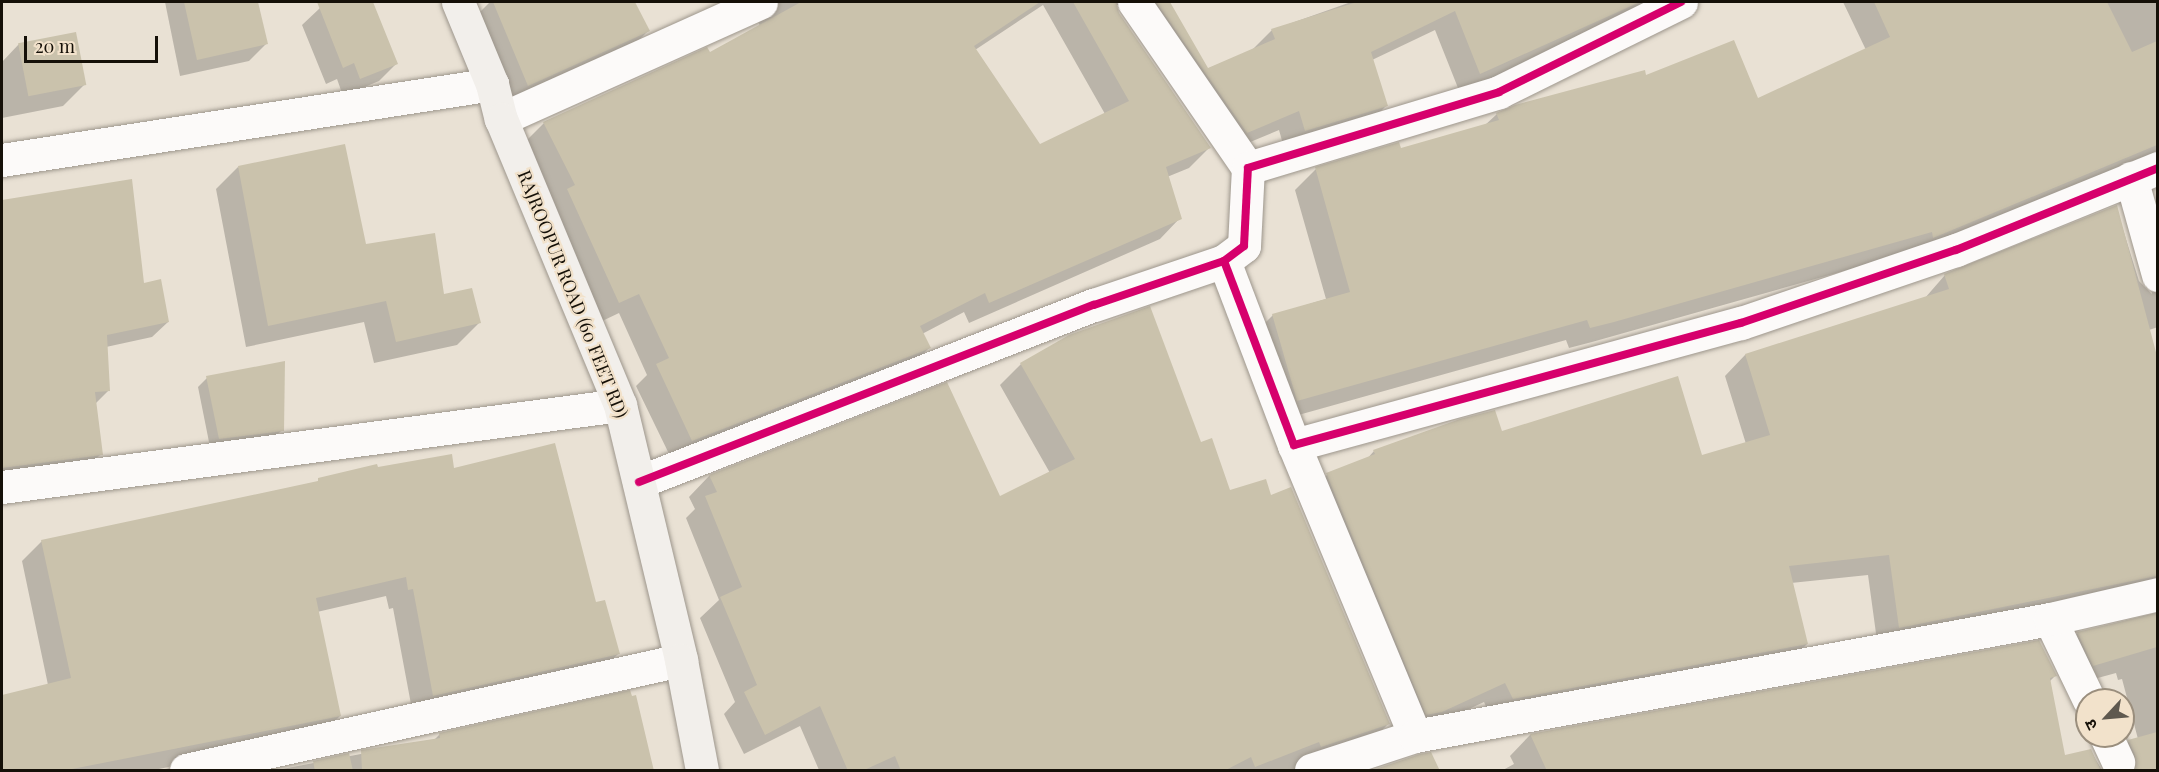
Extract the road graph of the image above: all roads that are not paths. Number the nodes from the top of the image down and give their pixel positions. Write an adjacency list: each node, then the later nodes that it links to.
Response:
1 (458, 2): 5 (main road, RAJROOPUR ROAD (60 FEET RD))
2 (761, 2): 6 (street)
3 (1134, 2): 8 (street)
4 (1681, 2): 8 (street)
5 (492, 84): 6 (main road, RAJROOPUR ROAD (60 FEET RD)); 7 (street)
6 (501, 118): 12 (main road, RAJROOPUR ROAD (60 FEET RD))
7 (2, 160)
8 (1248, 168): 10 (street)
9 (2144, 173): 11 (street); 13 (street)
10 (1224, 261): 13 (street); 14 (street)
11 (2157, 275)
12 (620, 405): 14 (main road, RAJROOPUR ROAD (60 FEET RD)); 15 (street)
13 (1294, 445): 20 (street)
14 (639, 482): 18 (main road, RAJROOPUR ROAD (60 FEET RD))
15 (2, 487)
16 (2157, 594): 17 (street)
17 (2050, 619): 19 (street); 20 (street)
18 (681, 660): 21 (street); 22 (main road, RAJROOPUR ROAD (60 FEET RD))
19 (2083, 688)
20 (1415, 736): 23 (street)
21 (186, 771)
22 (702, 771)
23 (1311, 771)

